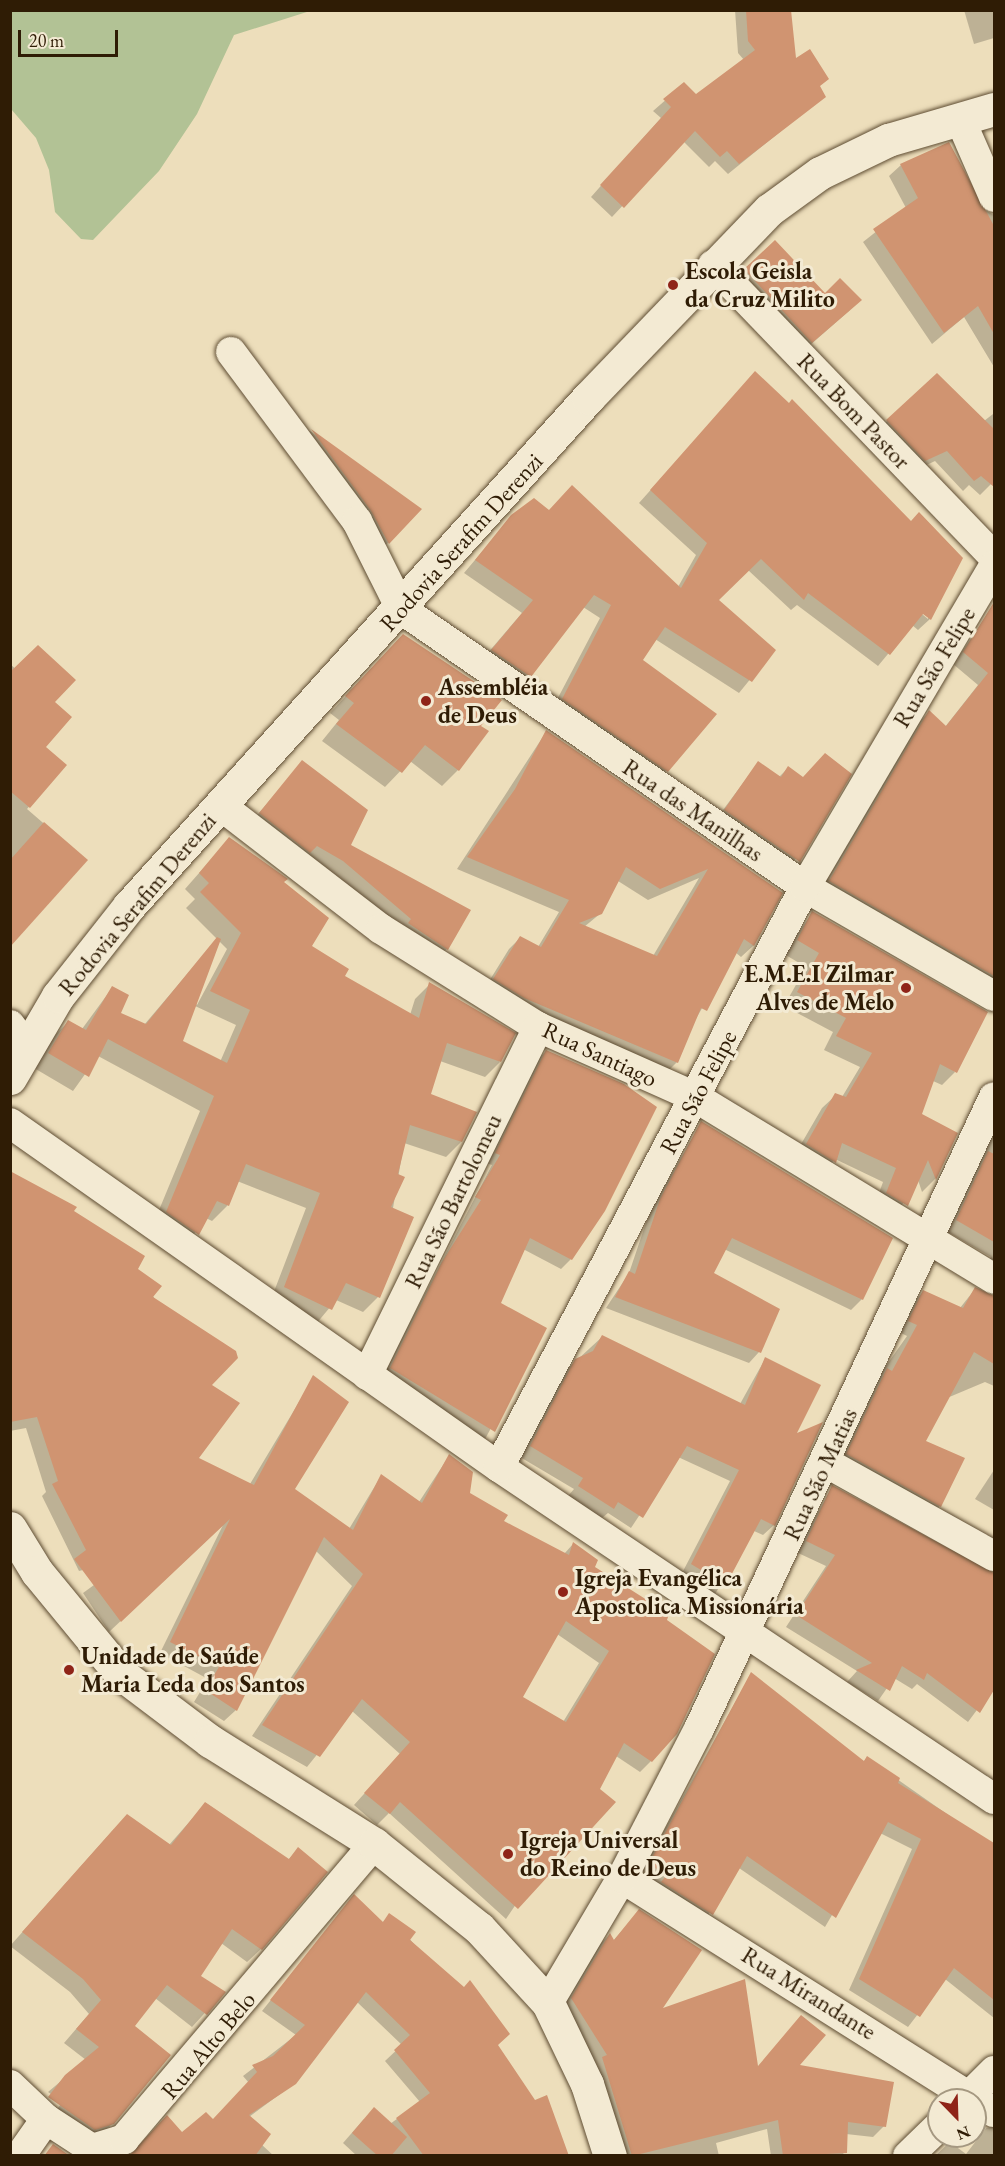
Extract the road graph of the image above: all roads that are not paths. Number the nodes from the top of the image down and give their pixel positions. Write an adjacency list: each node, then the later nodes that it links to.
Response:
1 (994, 109): 2 (main road, Rodovia Serafim Derenzi)
2 (960, 119): 3 (street); 4 (main road, Rodovia Serafim Derenzi)
3 (994, 197)
4 (713, 265): 6 (street, Rua Bom Pastor); 8 (main road, Rodovia Serafim Derenzi)
5 (231, 352): 8 (street)
6 (994, 556)
7 (994, 566): 10 (street, Rua São Felipe)
8 (401, 609): 9 (main road, Rodovia Serafim Derenzi); 10 (street, Rua das Manilhas)
9 (220, 805): 12 (street, Rua Santiago); 13 (main road, Rodovia Serafim Derenzi)
10 (805, 887): 11 (street, Rua das Manilhas); 15 (street, Rua São Felipe)
11 (994, 996)
12 (538, 1027): 15 (street, Rua Santiago); 20 (street, Rua São Bartolomeu)
13 (18, 1035): 14 (main road, Rodovia Serafim Derenzi)
14 (10, 1078)
15 (695, 1097): 18 (street, Rua Santiago); 22 (street, Rua São Felipe)
16 (994, 1097): 18 (street, Rua São Matias)
17 (10, 1123): 20 (street)
18 (929, 1240): 19 (street, Rua Santiago); 21 (street, Rua São Matias)
19 (994, 1279)
20 (367, 1375): 22 (street)
21 (825, 1462): 24 (street); 25 (street, Rua São Matias)
22 (499, 1467): 25 (street)
23 (10, 1527): 27 (main road)
24 (994, 1556)
25 (745, 1635): 26 (street); 28 (street, Rua São Matias)
26 (994, 1799)
27 (380, 1849): 29 (main road); 34 (street, Rua Alto Belo)
28 (622, 1878): 29 (street, Rua São Matias); 32 (street, Rua Mirandante)
29 (548, 2003): 37 (main road)
30 (994, 2071): 33 (street)
31 (10, 2085): 34 (street)
32 (955, 2088)
33 (985, 2088)
34 (46, 2119): 36 (street)
35 (927, 2138): 38 (street)
36 (20, 2156)
37 (610, 2156)
38 (908, 2156)

